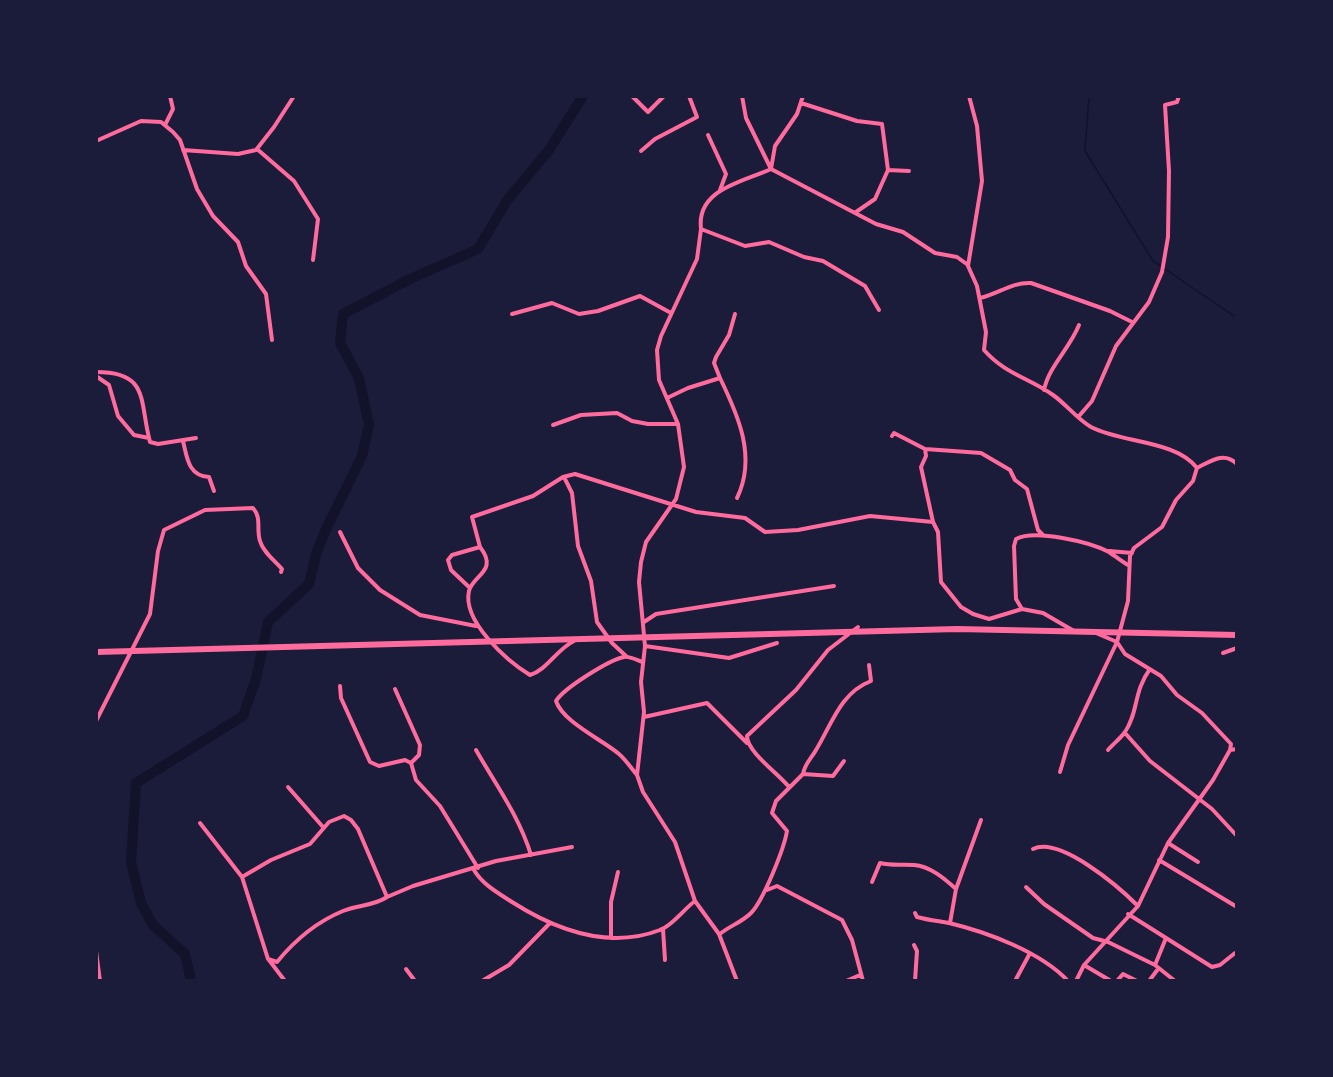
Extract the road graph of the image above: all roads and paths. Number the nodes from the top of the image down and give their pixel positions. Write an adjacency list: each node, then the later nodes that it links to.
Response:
1 (170, 96): 11 (street)
2 (294, 96): 14 (street)
3 (632, 96): 4 (street)
4 (664, 96)
5 (689, 96): 16 (street)
6 (742, 96): 17 (street)
7 (803, 96): 10 (street)
8 (969, 96): 24 (street)
9 (1179, 96): 30 (street)
10 (801, 103): 17 (street); 18 (street)
11 (165, 125): 13 (street); 15 (street)
12 (708, 135): 20 (street)
13 (96, 141)
14 (257, 149): 15 (street); 23 (street)
15 (183, 150): 32 (street)
16 (641, 151)
17 (771, 170): 20 (street); 21 (street)
18 (888, 170): 19 (street); 21 (street)
19 (909, 171)
20 (720, 191): 22 (street)
21 (855, 213): 24 (street)
22 (701, 229): 26 (street); 27 (street)
23 (313, 260)
24 (968, 266): 25 (street)
25 (980, 298): 30 (street); 35 (street)
26 (879, 310)
27 (671, 313): 28 (street); 36 (street)
28 (512, 314)
29 (735, 314): 34 (street)
30 (1133, 323): 37 (street)
31 (1079, 326): 35 (street)
32 (272, 340)
33 (96, 374): 41 (street); 41 (street)
34 (720, 378): 36 (street); 49 (street)
35 (1044, 390): 37 (street)
36 (667, 398): 38 (street)
37 (1079, 417): 46 (street)
38 (678, 424): 39 (street); 50 (street)
39 (553, 425)
40 (892, 436): 44 (street)
41 (149, 438): 43 (street)
42 (196, 438): 43 (street)
43 (183, 441): 48 (street)
44 (925, 449): 51 (street); 53 (street)
45 (1236, 462): 46 (street)
46 (1197, 468): 56 (street)
47 (564, 477): 50 (street); 54 (street); 67 (street)
48 (214, 491)
49 (737, 498)
50 (673, 504): 51 (street); 62 (street)
51 (933, 522): 61 (street)
52 (340, 532): 63 (street)
53 (1044, 535): 55 (street); 61 (street)
54 (480, 547): 60 (street); 60 (street)
55 (1108, 551): 56 (street); 57 (street)
56 (1132, 553): 57 (street)
57 (1128, 565): 66 (street)
58 (281, 572): 80 (street)
59 (834, 586): 62 (street)
60 (470, 588): 63 (street)
61 (1022, 609): 66 (street)
62 (644, 622): 69 (street)
63 (476, 626): 67 (street)
64 (858, 627): 82 (street)
65 (1237, 635): 71 (highway)
66 (1117, 642): 76 (street); 90 (street)
67 (612, 643): 73 (street)
68 (777, 643): 69 (street)
69 (645, 646): 74 (street)
70 (1237, 648): 72 (street)
71 (96, 652)
72 (1223, 653)
73 (627, 657): 74 (street); 92 (street)
74 (642, 662): 79 (street)
75 (869, 665): 91 (street)
76 (1150, 669): 81 (street); 83 (street)
77 (340, 686): 89 (street)
78 (395, 689): 89 (street)
79 (644, 717): 82 (street); 92 (street)
80 (96, 721)
81 (1125, 733): 86 (street); 95 (street)
82 (747, 743): 93 (street)
83 (1231, 744): 84 (street); 87 (street)
84 (1237, 749): 87 (street)
85 (476, 750): 103 (street)
86 (1107, 750)
87 (1230, 750): 95 (street)
88 (844, 761): 91 (street)
89 (411, 763): 106 (street)
90 (1060, 772)
91 (803, 774): 93 (street)
92 (637, 775): 114 (street)
93 (789, 787): 112 (street)
94 (288, 788): 98 (street)
95 (1199, 798): 99 (street); 100 (street)
96 (981, 820): 111 (street)
97 (200, 823): 108 (street)
98 (323, 827): 108 (street); 113 (street)
99 (1237, 836)
100 (1168, 843): 104 (street); 105 (street)
101 (572, 847): 103 (street)
102 (1033, 849): 115 (street)
103 (531, 855): 106 (street)
104 (1159, 860): 115 (street); 116 (street)
105 (1198, 862)
106 (476, 869): 113 (street); 120 (street)
107 (618, 872): 123 (street)
108 (243, 877): 130 (street)
109 (872, 882): 111 (street)
110 (1026, 887): 125 (street)
111 (956, 889): 119 (street)
112 (766, 890): 122 (street); 135 (street)
113 (387, 897): 130 (street)
114 (694, 901): 121 (street); 122 (street)
115 (1138, 906): 118 (street)
116 (1237, 907)
117 (915, 913): 119 (street)
118 (1128, 914): 124 (street); 125 (street)
119 (950, 923): 129 (street)
120 (549, 924): 123 (street); 139 (street)
121 (663, 929): 123 (street); 131 (street)
122 (719, 934): 140 (street)
123 (611, 938)
124 (1166, 938): 128 (street); 133 (street)
125 (1108, 942): 132 (street); 133 (street)
126 (914, 945): 143 (street)
127 (96, 951): 136 (street)
128 (1235, 953)
129 (1029, 954): 144 (street); 145 (street)
130 (268, 959): 137 (street)
131 (665, 960)
132 (1084, 965): 146 (street); 147 (street)
133 (1156, 967): 150 (street); 151 (street)
134 (406, 969): 138 (street)
135 (860, 975): 141 (street); 142 (street)
136 (100, 981)
137 (285, 981)
138 (415, 981)
139 (482, 981)
140 (737, 981)
141 (846, 981)
142 (863, 981)
143 (915, 981)
144 (1014, 981)
145 (1068, 981)
146 (1076, 981)
147 (1111, 981)
148 (1117, 981): 149 (street)
149 (1137, 981)
150 (1149, 981)
151 (1175, 981)

